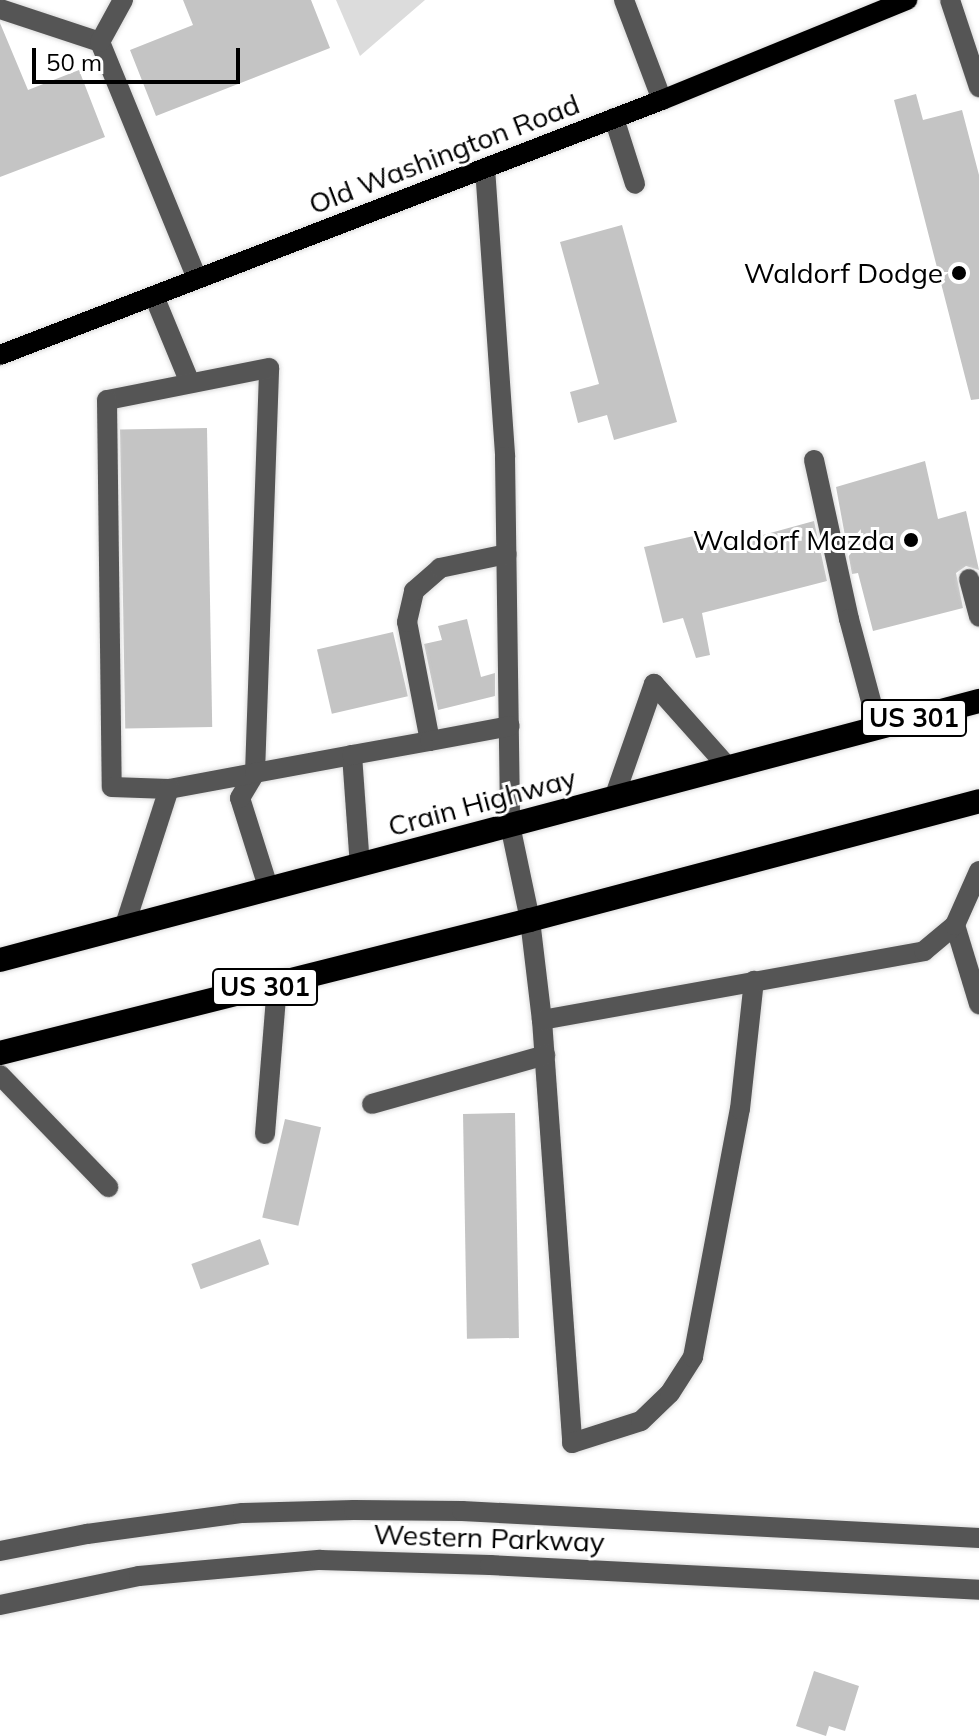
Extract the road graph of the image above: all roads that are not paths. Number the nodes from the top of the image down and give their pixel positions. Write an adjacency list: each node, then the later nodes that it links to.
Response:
1 (123, 0): 6 (street)
2 (624, 0): 8 (street)
3 (950, 0): 7 (street)
4 (902, 1): 8 (main road, Old Washington Road)
5 (0, 9): 6 (street)
6 (100, 42): 12 (street)
7 (979, 87)
8 (662, 100): 9 (main road, Old Washington Road)
9 (614, 118): 10 (main road, Old Washington Road); 11 (street)
10 (485, 168): 12 (main road, Old Washington Road); 17 (street)
11 (635, 184)
12 (197, 279): 13 (main road, Old Washington Road)
13 (154, 296): 14 (main road, Old Washington Road); 15 (street)
14 (0, 355)
15 (190, 383): 26 (street); 27 (street)
16 (814, 460): 22 (street)
17 (507, 554): 21 (street); 23 (street)
18 (969, 579): 19 (street)
19 (979, 617)
20 (979, 701): 22 (highway, Crain Highway / US 301)
21 (510, 726): 23 (street); 30 (street)
22 (878, 727): 25 (highway, Crain Highway / US 301)
23 (430, 741): 24 (street)
24 (352, 755): 26 (street); 31 (street)
25 (728, 767): 28 (highway, Crain Highway / US 301); 28 (street)
26 (255, 773): 27 (street); 33 (street)
27 (169, 789): 36 (street)
28 (614, 798): 30 (highway, Crain Highway / US 301)
29 (979, 801): 34 (highway, US 301)
30 (510, 825): 31 (highway, Crain Highway / US 301); 34 (street)
31 (360, 866): 33 (highway, Crain Highway / US 301)
32 (979, 871): 35 (street)
33 (269, 890): 36 (highway, Crain Highway / US 301)
34 (530, 920): 39 (highway, US 301); 41 (street)
35 (955, 925): 38 (street); 40 (street)
36 (124, 928): 37 (highway, Crain Highway / US 301)
37 (0, 960)
38 (754, 981): 41 (street); 43 (street)
39 (277, 984): 42 (highway, US 301); 46 (street)
40 (979, 1004)
41 (542, 1020): 43 (street)
42 (0, 1053)
43 (545, 1055): 45 (street)
44 (0, 1075): 47 (street)
45 (372, 1104)
46 (265, 1134)
47 (108, 1187)
48 (979, 1538): 49 (street, Western Parkway)
49 (0, 1551)
50 (979, 1590): 51 (street, Western Parkway)
51 (0, 1605)

